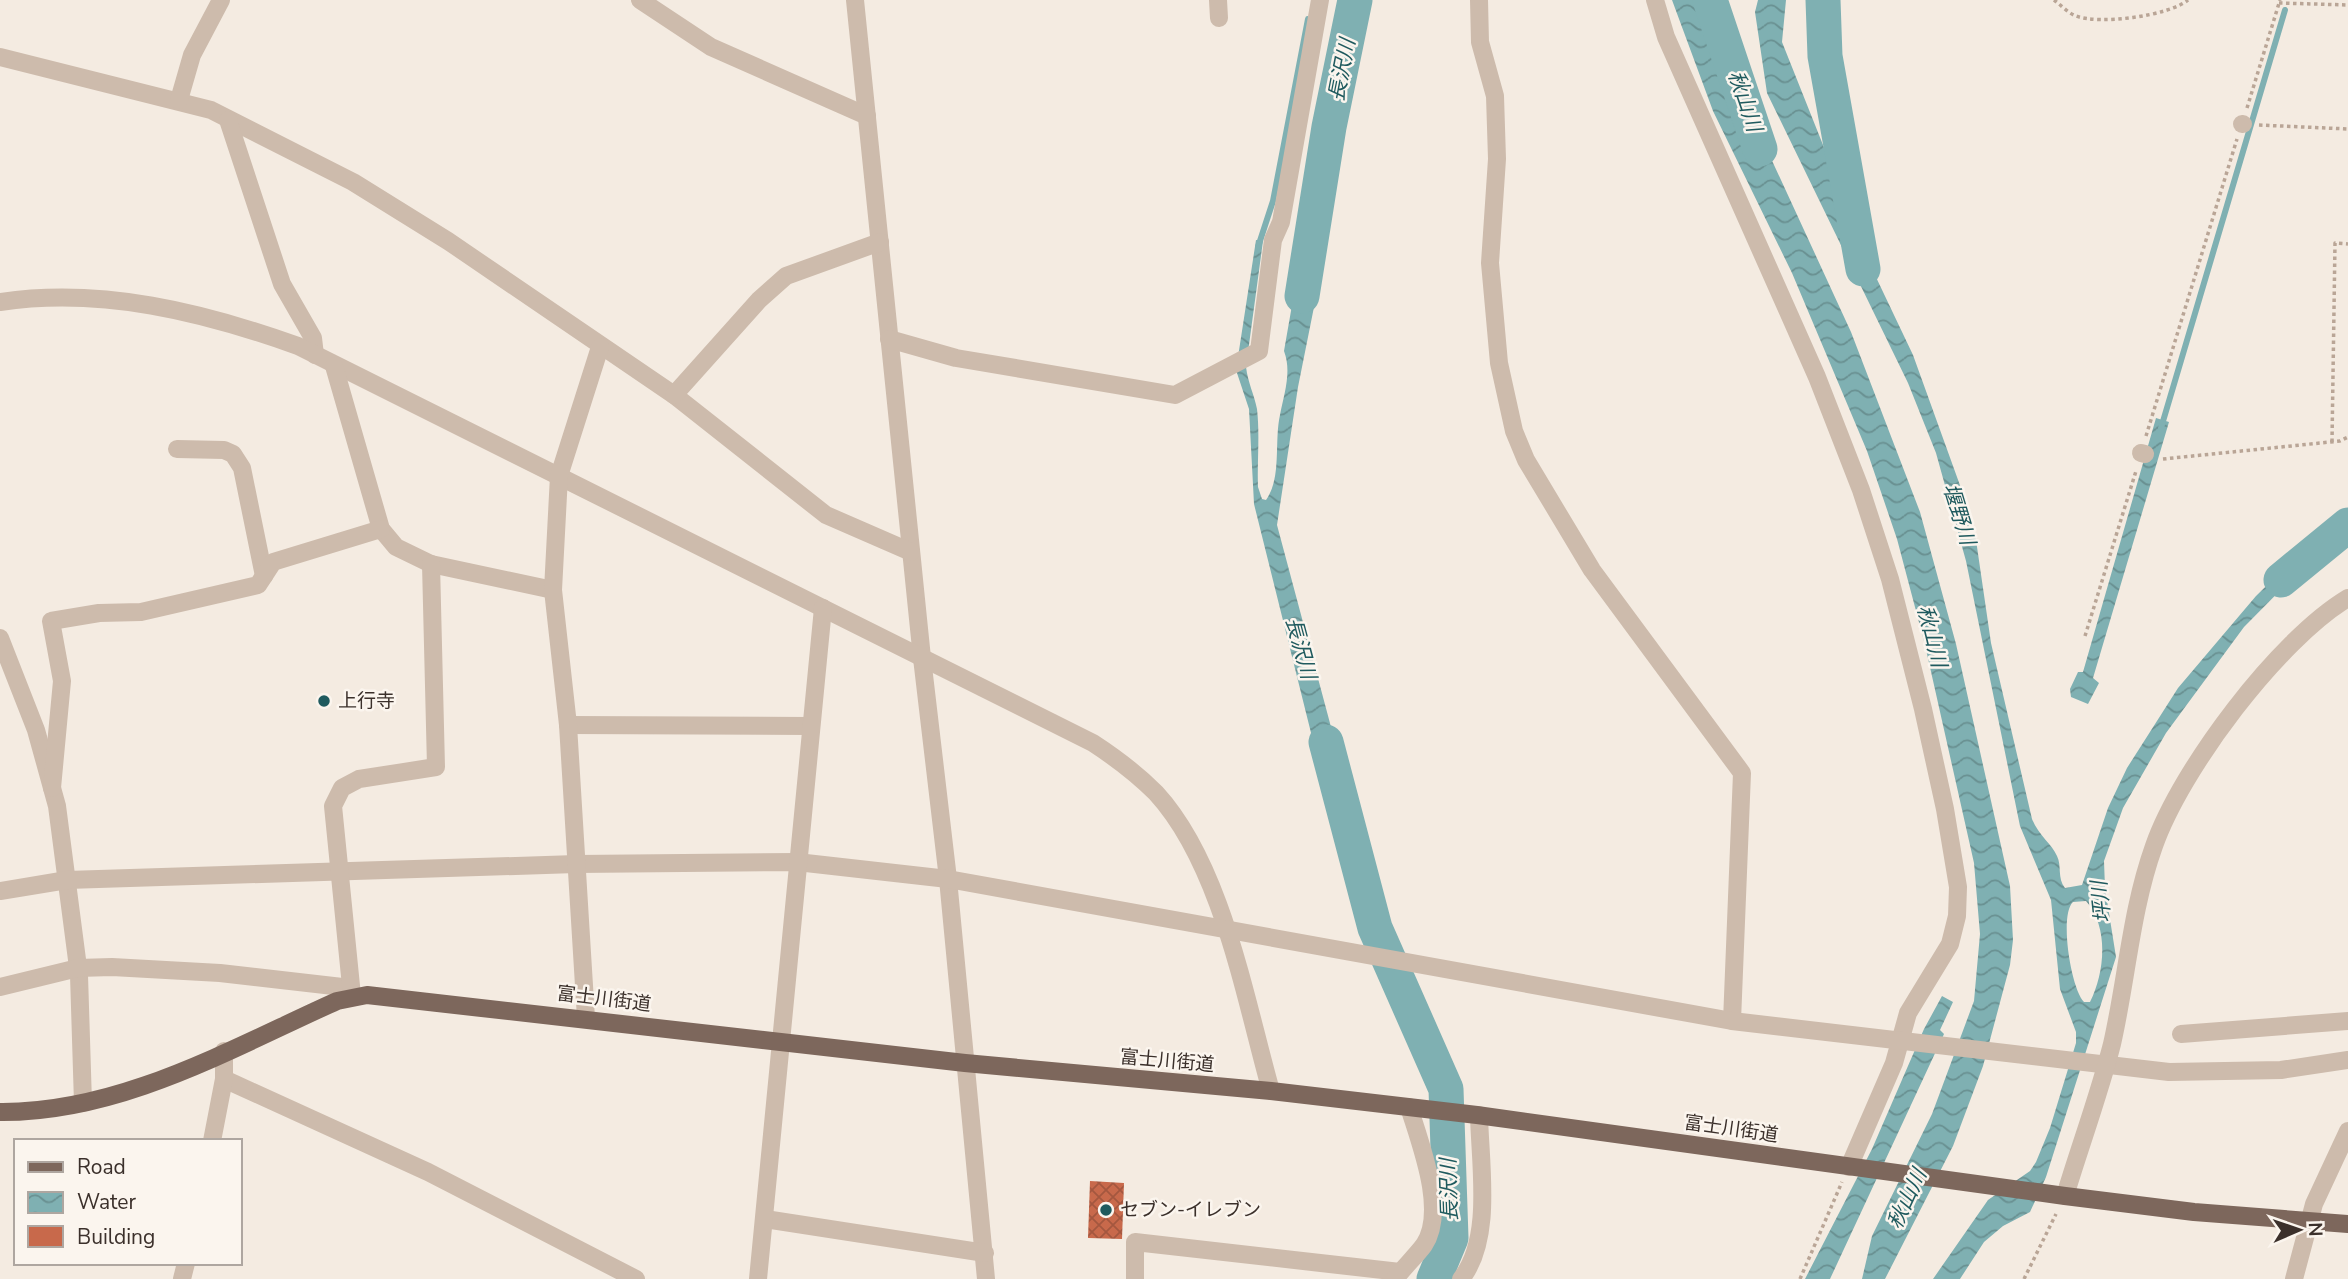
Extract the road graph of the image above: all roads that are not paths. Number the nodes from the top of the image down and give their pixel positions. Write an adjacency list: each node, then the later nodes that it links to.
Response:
1 (221, 0): 8 (street)
2 (640, 0): 9 (street)
3 (855, 0): 9 (street)
4 (1320, 0): 13 (street)
5 (1479, 0): 43 (street)
6 (1655, 0): 47 (street)
7 (0, 57): 8 (street)
8 (179, 100): 10 (street)
9 (867, 117): 11 (street)
10 (228, 120): 14 (street); 15 (street)
11 (880, 242): 13 (street); 17 (street)
12 (0, 302): 15 (street)
13 (889, 339): 21 (street)
14 (600, 347): 17 (street); 19 (street)
15 (315, 355): 16 (street)
16 (334, 366): 19 (street); 20 (street)
17 (674, 395): 21 (street)
18 (177, 449): 23 (street)
19 (559, 477): 24 (street); 26 (street)
20 (381, 529): 22 (street); 23 (street)
21 (911, 552): 28 (street)
22 (431, 564): 24 (street); 34 (street)
23 (264, 576): 31 (street)
24 (553, 590): 29 (street)
25 (2348, 598): 51 (street)
26 (823, 608): 28 (street); 30 (street)
27 (0, 638): 31 (street)
28 (922, 658): 35 (street); 38 (street)
29 (568, 725): 30 (street); 33 (street)
30 (810, 726): 32 (street)
31 (52, 788): 36 (street)
32 (797, 862): 33 (street); 35 (street); 46 (street)
33 (576, 864): 34 (street); 42 (street)
34 (341, 871): 36 (street); 41 (street)
35 (948, 879): 38 (street); 50 (street)
36 (66, 880): 37 (street); 39 (street)
37 (0, 891)
38 (1225, 930): 43 (street); 53 (street)
39 (78, 968): 40 (street); 41 (street); 54 (street)
40 (0, 987)
41 (352, 992): 42 (main road, 富士川街道); 48 (main road, 富士川街道)
42 (586, 1018): 46 (main road, 富士川街道)
43 (1732, 1021): 47 (street)
44 (2348, 1021): 45 (street)
45 (2181, 1034)
46 (781, 1041): 50 (main road, 富士川街道); 62 (street)
47 (1908, 1041): 51 (street); 60 (street)
48 (224, 1051): 52 (street); 54 (main road, 富士川街道)
49 (2348, 1060): 51 (street)
50 (965, 1063): 53 (main road, 富士川街道); 65 (street)
51 (2104, 1066): 61 (street)
52 (224, 1079): 59 (street); 67 (street)
53 (1271, 1091): 55 (main road, 富士川街道)
54 (83, 1103): 56 (main road, 富士川街道)
55 (1410, 1108): 57 (main road, 富士川街道); 66 (street)
56 (0, 1112)
57 (1478, 1115): 60 (main road, 富士川街道); 71 (street)
58 (2348, 1131): 63 (street)
59 (212, 1139)
60 (1855, 1168): 61 (main road, 富士川街道)
61 (2065, 1196): 63 (main road, 富士川街道)
62 (765, 1219): 65 (street); 68 (street)
63 (2309, 1221): 64 (main road, 富士川街道); 72 (street)
64 (2348, 1224)
65 (985, 1253): 69 (street)
66 (1398, 1275): 70 (street)
67 (636, 1279)
68 (758, 1279)
69 (986, 1279)
70 (1135, 1279)
71 (1461, 1279)
72 (2294, 1279)

